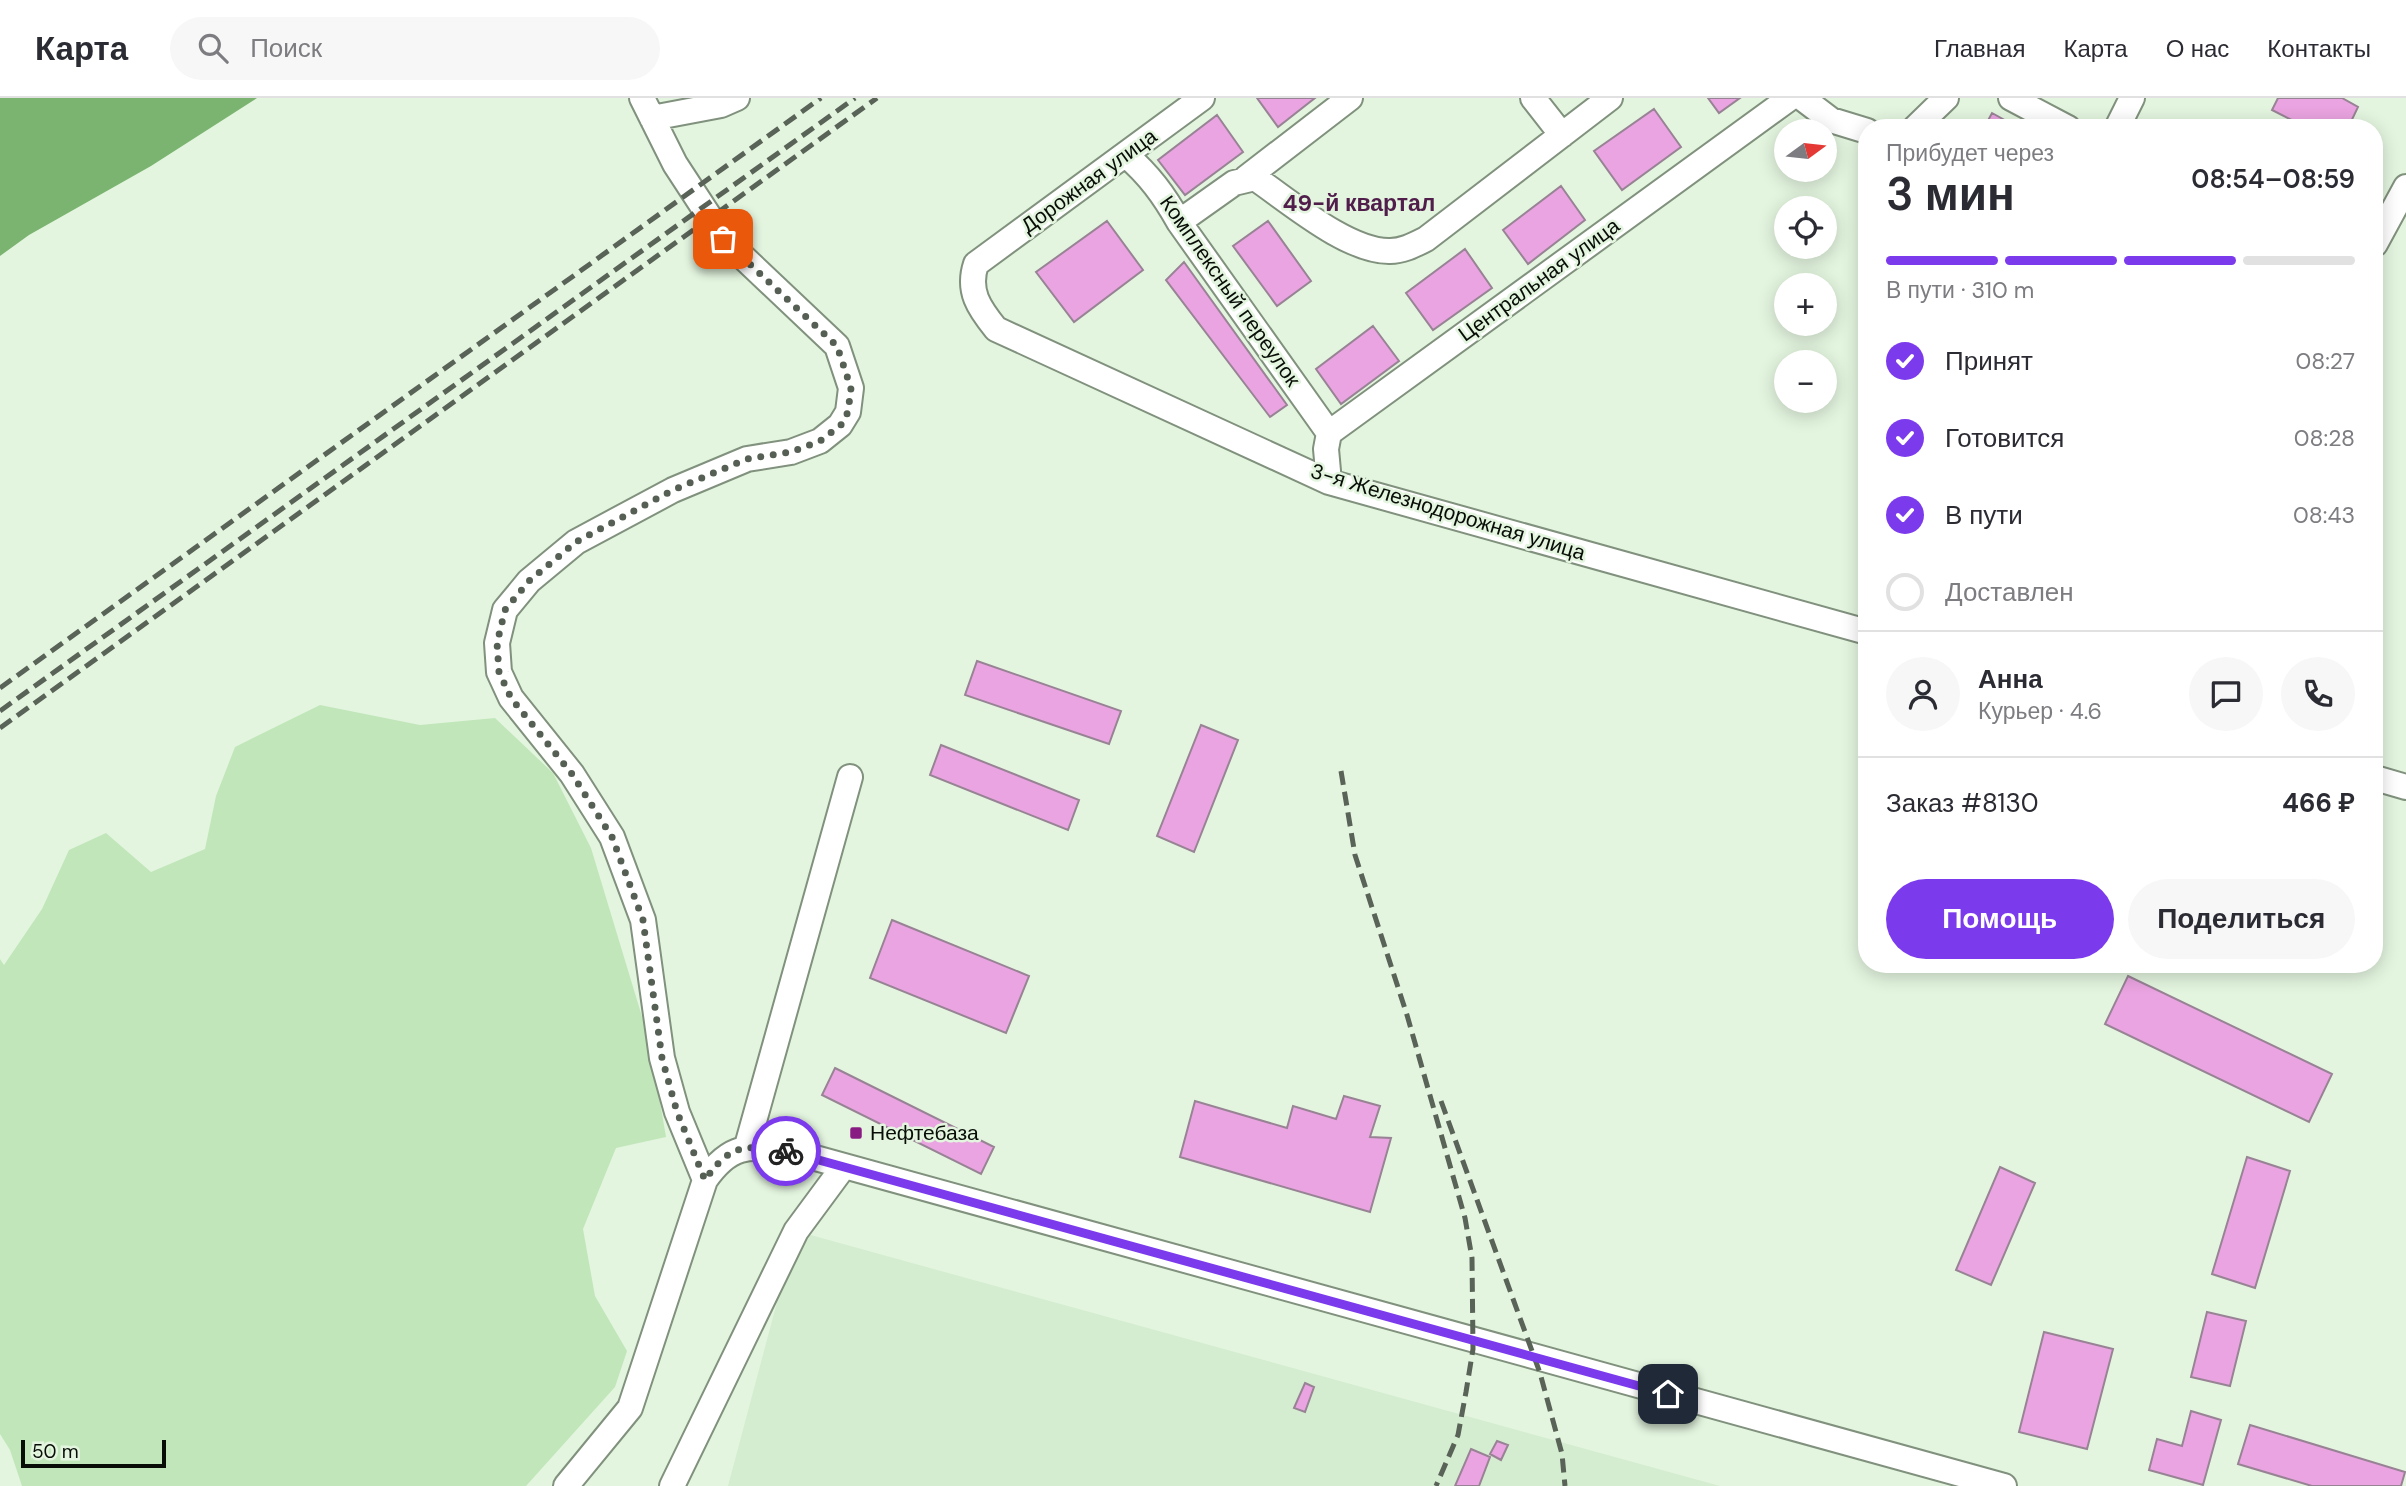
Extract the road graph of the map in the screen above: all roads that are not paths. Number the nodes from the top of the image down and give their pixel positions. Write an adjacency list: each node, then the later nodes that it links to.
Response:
1 (737, 98): 11 (street)
2 (1202, 98): 17 (street, Дорожная улица)
3 (1350, 98): 18 (street)
4 (1533, 98): 16 (street)
5 (1610, 98): 16 (street)
6 (1790, 98): 23 (street, Центральная улица)
7 (1802, 98): 15 (street)
8 (1946, 98): 12 (street)
9 (2011, 98): 13 (street)
10 (2132, 98): 14 (street)
11 (647, 108): 31 (street)
12 (1924, 119)
13 (2051, 119)
14 (2122, 119)
15 (1858, 128)
16 (1562, 135): 18 (street)
17 (1126, 155): 20 (street, Комплексный переулок); 22 (street, Дорожная улица)
18 (1246, 178): 20 (street)
19 (2406, 187): 21 (street)
20 (1179, 222): 23 (street, Комплексный переулок)
21 (2383, 229)
22 (976, 264): 24 (street, 3-я Железнодорожная улица)
23 (1329, 433): 24 (street)
24 (1329, 482): 25 (street, 3-я Железнодорожная улица)
25 (1858, 629)
26 (850, 777): 29 (street)
27 (2383, 781): 28 (street)
28 (2406, 788)
29 (747, 1146): 30 (street); 31 (street)
30 (844, 1166): 33 (street); 34 (street)
31 (705, 1180): 32 (street)
32 (566, 1486)
33 (673, 1486)
34 (2004, 1486)

